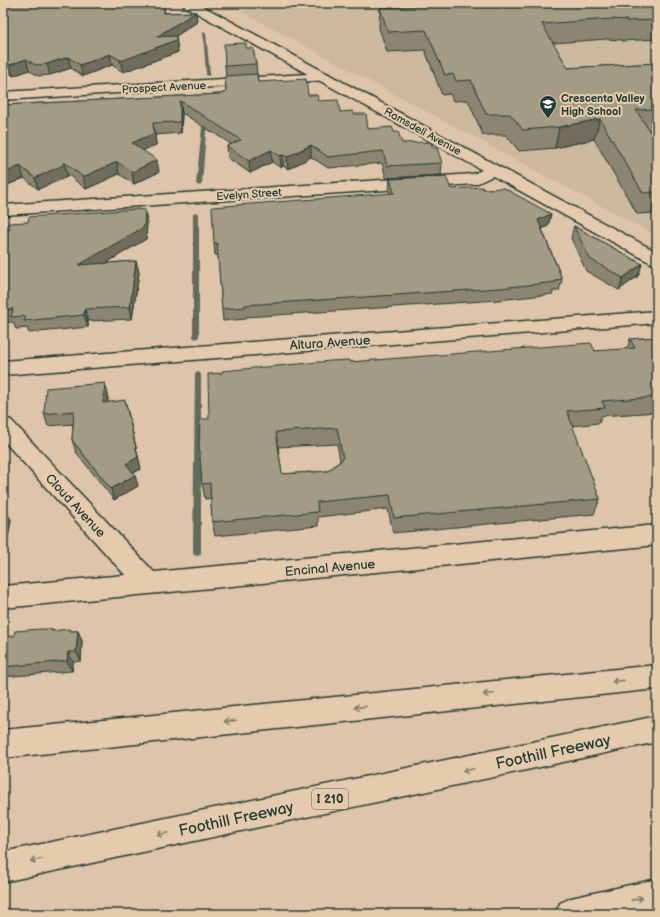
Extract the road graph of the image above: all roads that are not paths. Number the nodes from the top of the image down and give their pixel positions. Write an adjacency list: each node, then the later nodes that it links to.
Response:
1 (188, 3): 2 (main road, Ramsdell Avenue)
2 (324, 77): 3 (main road, Prospect Avenue); 4 (main road, Ramsdell Avenue)
3 (3, 96)
4 (493, 170): 5 (main road, Evelyn Street); 6 (main road, Ramsdell Avenue)
5 (3, 210)
6 (657, 259)
7 (657, 318): 8 (main road, Altura Avenue)
8 (3, 368)
9 (3, 426): 11 (main road, Cloud Avenue)
10 (657, 535): 11 (main road, Encinal Avenue)
11 (149, 584): 12 (main road, Encinal Avenue)
12 (3, 597)
13 (657, 676): 15 (main road, one-way to 15)
14 (657, 728): 16 (main road, Foothill Freeway / I 210, one-way to 16)
15 (3, 744)
16 (3, 867)
17 (657, 894): 18 (main road, one-way to 17)
18 (571, 914)

